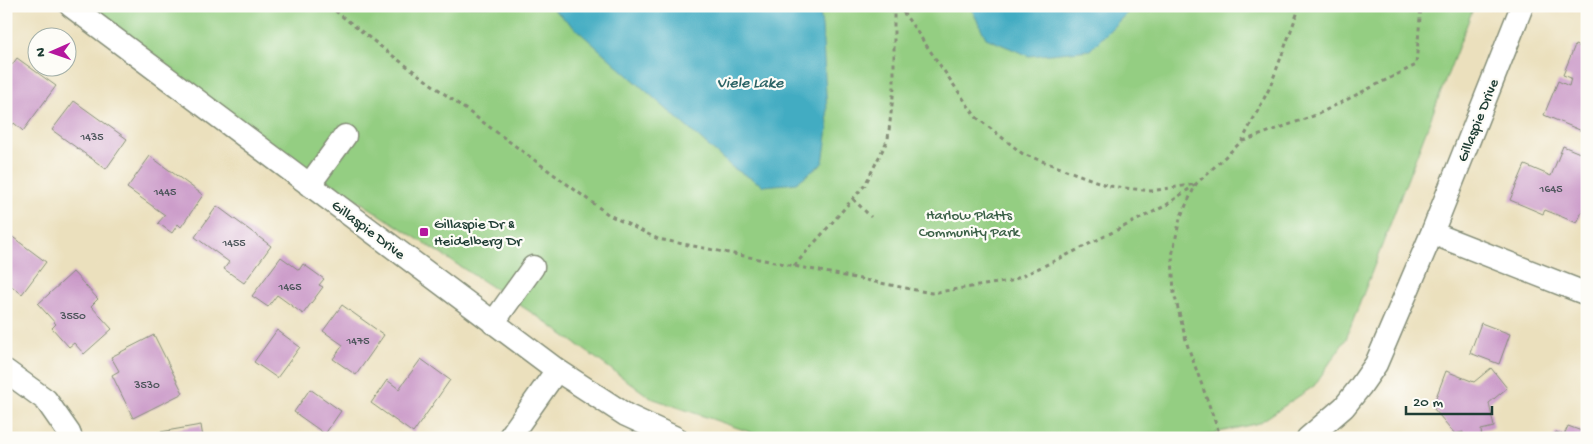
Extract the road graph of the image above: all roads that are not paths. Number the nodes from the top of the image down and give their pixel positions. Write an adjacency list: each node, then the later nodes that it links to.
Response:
1 (1522, 6): 5 (street, Gillaspie Drive)
2 (72, 7): 4 (street, Gillaspie Drive)
3 (345, 136): 4 (street)
4 (309, 185): 8 (street, Gillaspie Drive)
5 (1432, 233): 7 (street); 14 (street, Gillaspie Drive)
6 (533, 266): 8 (street)
7 (1587, 294)
8 (493, 322): 9 (street, Gillaspie Drive)
9 (557, 370): 12 (street); 13 (street, Gillaspie Drive)
10 (6, 371): 11 (street)
11 (71, 438)
12 (509, 438)
13 (676, 438)
14 (1308, 438)

